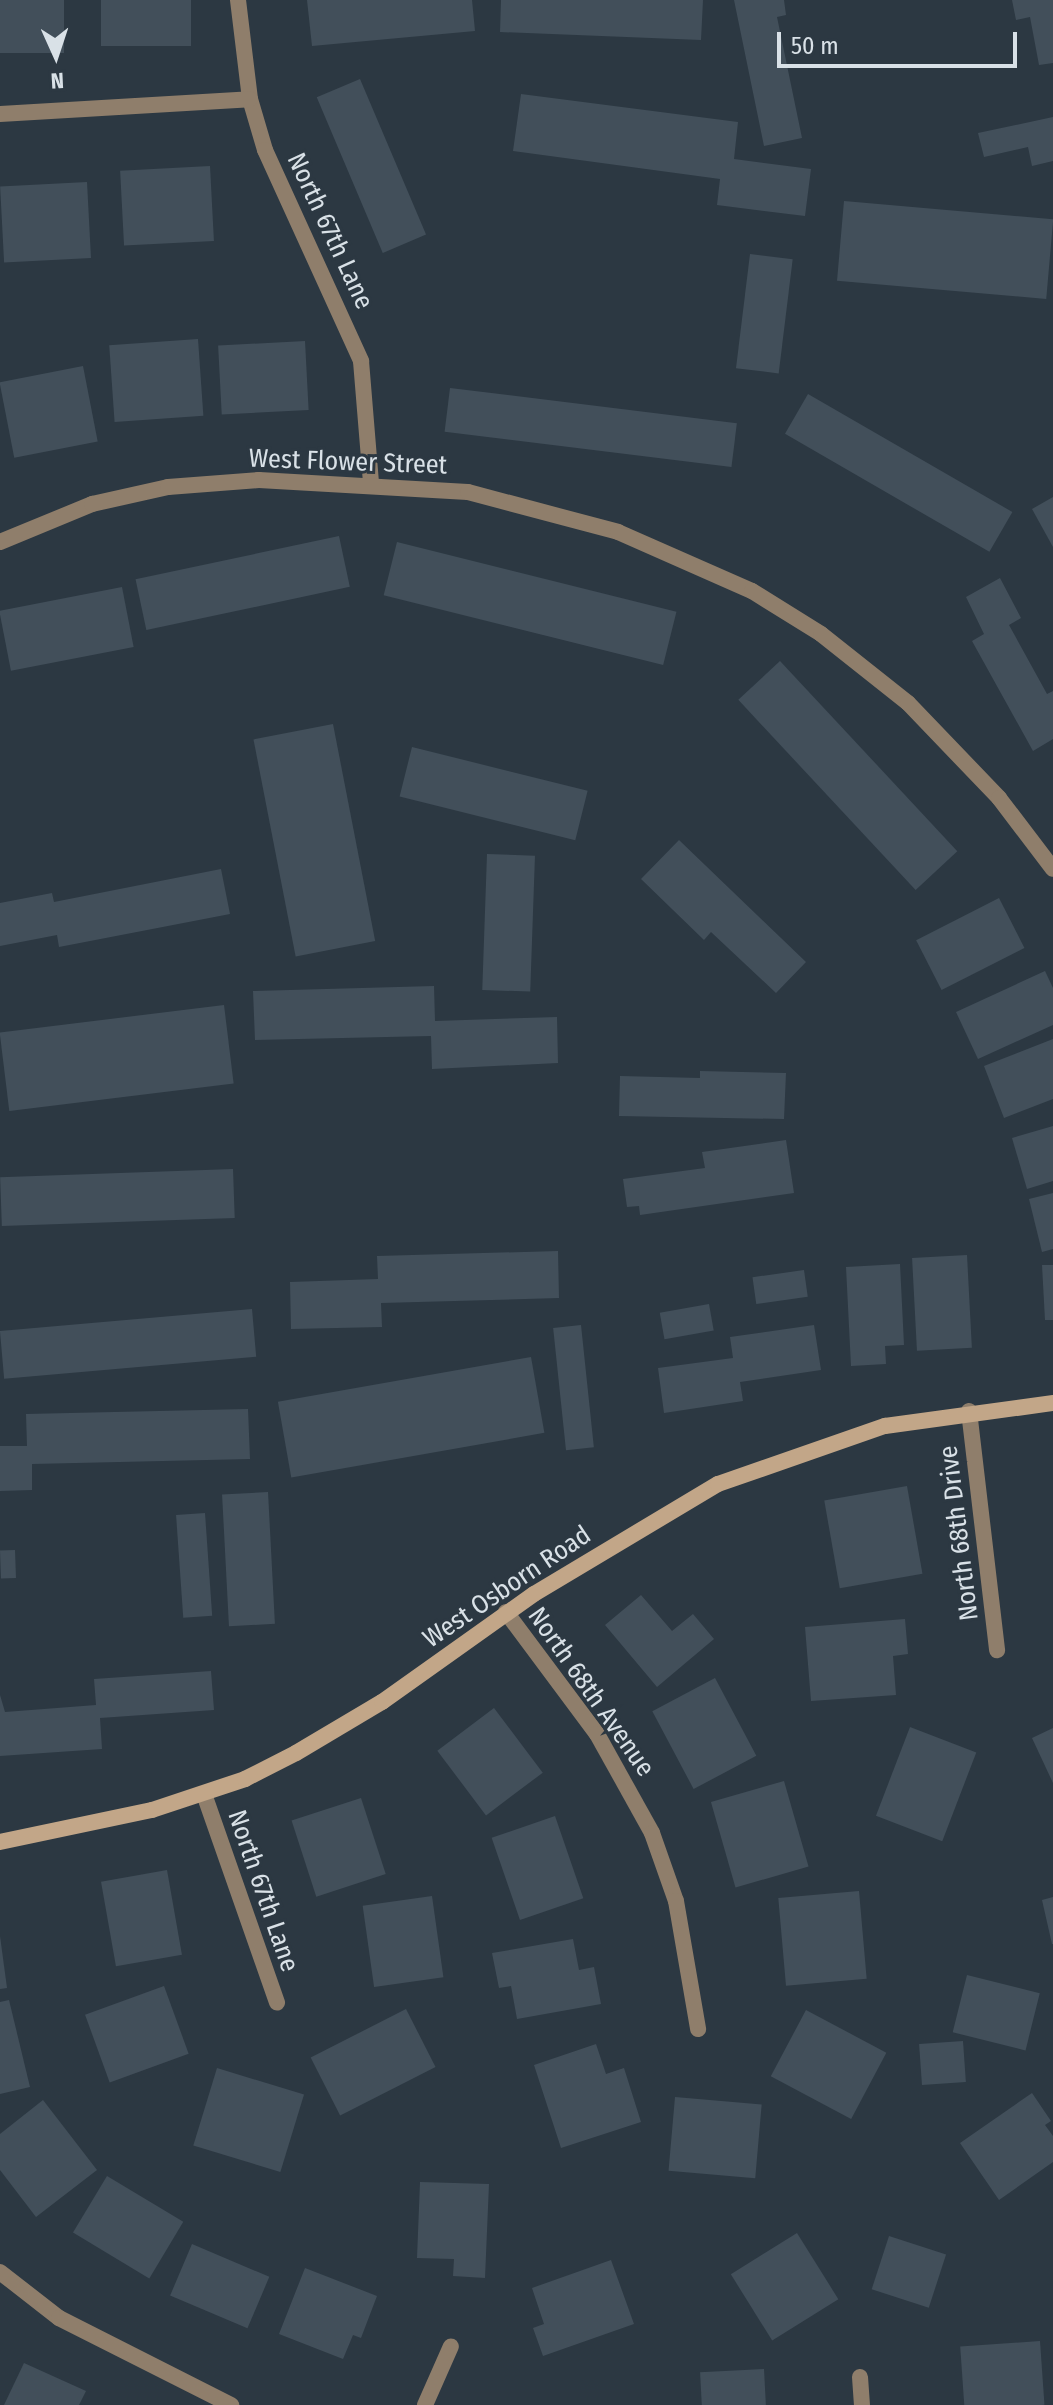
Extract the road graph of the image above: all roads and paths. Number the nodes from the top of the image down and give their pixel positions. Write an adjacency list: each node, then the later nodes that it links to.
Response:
1 (238, 0): 2 (street, North 67th Lane)
2 (250, 99): 3 (street); 4 (street, North 67th Lane)
3 (0, 114)
4 (371, 482): 5 (street, West Flower Street); 6 (street, West Flower Street)
5 (0, 542)
6 (1053, 869)
7 (1053, 1403): 8 (street, West Osborn Road)
8 (969, 1411): 9 (street, West Osborn Road); 10 (street, North 68th Drive)
9 (506, 1612): 11 (street, West Osborn Road); 14 (street, North 68th Avenue)
10 (997, 1650)
11 (204, 1794): 12 (street, West Osborn Road); 13 (street, North 67th Lane)
12 (0, 1842)
13 (277, 2003)
14 (698, 2029)
15 (2, 2278): 18 (street)
16 (451, 2346): 19 (street)
17 (860, 2377): 20 (street)
18 (231, 2405)
19 (425, 2405)
20 (862, 2405)

